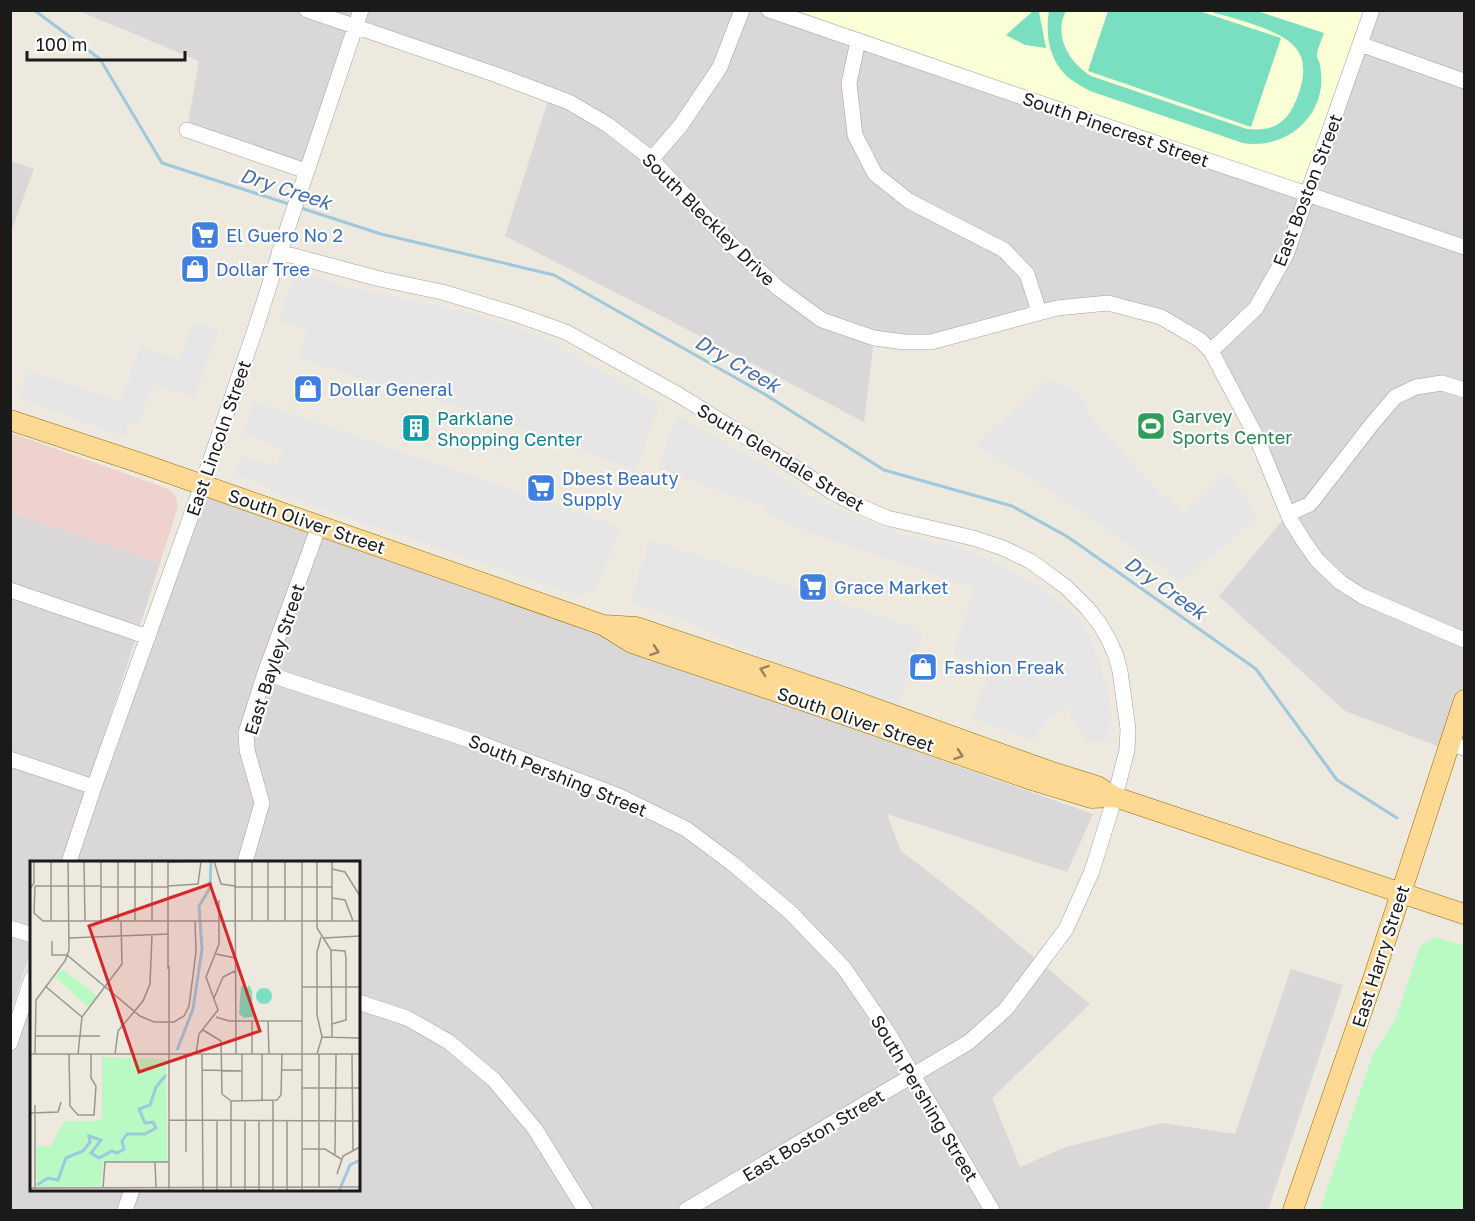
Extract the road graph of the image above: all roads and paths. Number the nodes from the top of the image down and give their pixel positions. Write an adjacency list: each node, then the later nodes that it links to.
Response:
1 (307, 10): 6 (street, South Bleckley Drive)
2 (361, 10): 6 (street, East Lincoln Street)
3 (742, 10): 11 (street)
4 (769, 10): 7 (street, South Pinecrest Street)
5 (1372, 10): 8 (street, East Boston Street)
6 (355, 27): 11 (street, South Bleckley Drive); 12 (street, East Lincoln Street)
7 (858, 41): 13 (street, South Pinecrest Street); 16 (street)
8 (1360, 44): 9 (street); 13 (street, East Boston Street)
9 (1464, 81)
10 (187, 130): 12 (street)
11 (651, 160): 16 (street, South Bleckley Drive)
12 (306, 171): 15 (street, East Lincoln Street)
13 (1307, 193): 14 (street, South Pinecrest Street); 17 (street, East Boston Street)
14 (1464, 247)
15 (279, 252): 20 (street, East Lincoln Street); 31 (street, South Glendale Street)
16 (1039, 312): 17 (street, South Bleckley Drive)
17 (1211, 351): 21 (street, South Bleckley Drive)
18 (1464, 390): 21 (street)
19 (10, 420): 20 (main road, South Oliver Street)
20 (202, 485): 22 (main road, South Oliver Street); 24 (street, East Lincoln Street)
21 (1288, 514): 25 (street, South Bleckley Drive)
22 (319, 525): 26 (street, East Bayley Street); 31 (main road, South Oliver Street)
23 (10, 590): 24 (street)
24 (148, 637): 30 (street, East Lincoln Street)
25 (1464, 640)
26 (265, 673): 33 (street, East Bayley Street); 41 (street, South Pershing Street)
27 (1464, 700): 28 (main road, East Harry Street)
28 (1457, 746): 34 (main road, East Harry Street)
29 (10, 759): 30 (street)
30 (94, 787): 32 (street, East Lincoln Street)
31 (1115, 797): 34 (main road, South Oliver Street); 41 (street, East Boston Street)
32 (69, 861)
33 (244, 861)
34 (1401, 892): 35 (main road, South Oliver Street); 47 (main road, East Harry Street)
35 (1464, 914)
36 (10, 928): 37 (street)
37 (30, 934)
38 (30, 984): 40 (street)
39 (360, 1003): 44 (street)
40 (10, 1043)
41 (914, 1076): 45 (street, East Boston Street); 46 (street, South Pershing Street)
42 (132, 1191): 43 (street)
43 (125, 1210)
44 (585, 1210)
45 (686, 1210)
46 (992, 1210)
47 (1293, 1210)

